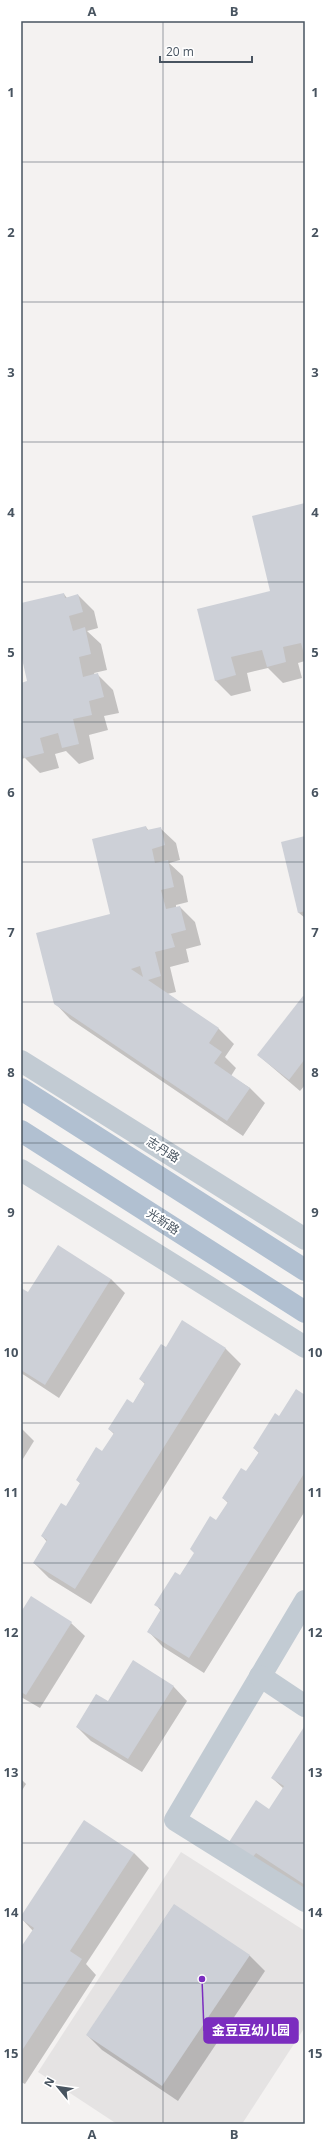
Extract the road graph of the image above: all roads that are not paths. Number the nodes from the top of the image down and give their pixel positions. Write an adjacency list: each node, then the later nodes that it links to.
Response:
1 (21, 1061): 5 (street, 志丹路)
2 (21, 1089): 6 (main road)
3 (21, 1131): 7 (main road, 光新路)
4 (21, 1170): 8 (street)
5 (305, 1239)
6 (305, 1270)
7 (305, 1312)
8 (305, 1347)
9 (305, 1601): 10 (street)
10 (260, 1676): 11 (street); 12 (street)
11 (305, 1706)
12 (305, 1900)

